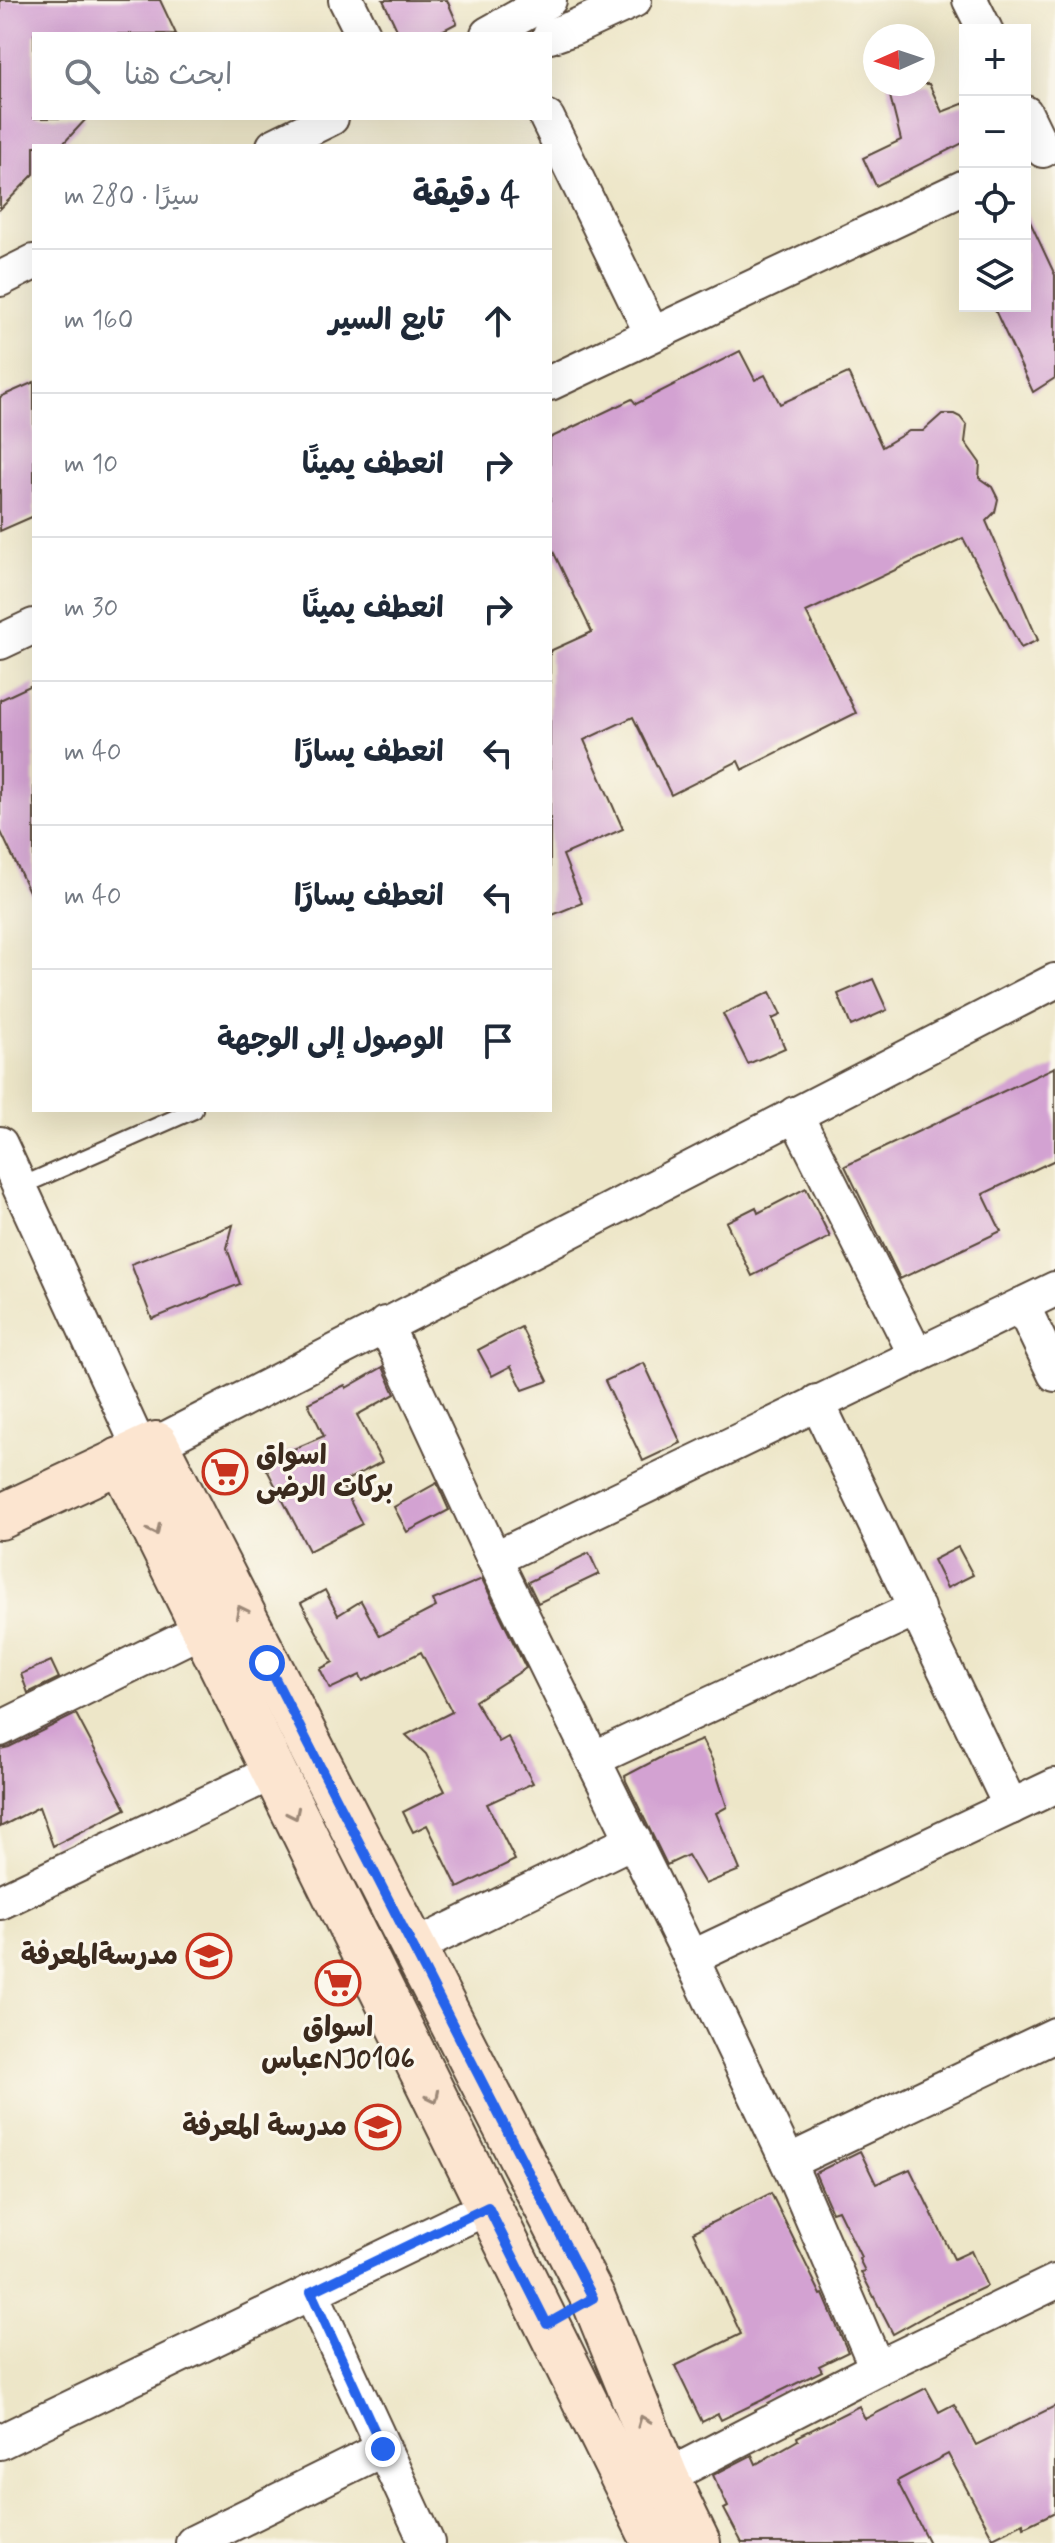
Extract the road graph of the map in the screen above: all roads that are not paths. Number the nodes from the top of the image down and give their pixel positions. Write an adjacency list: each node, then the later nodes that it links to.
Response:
1 (346, 0): 7 (street)
2 (549, 0): 6 (street)
3 (634, 0): 8 (street)
4 (970, 0): 5 (street)
5 (982, 24)
6 (500, 31)
7 (362, 32)
8 (552, 35)
9 (327, 120): 12 (street)
10 (548, 120): 17 (street)
11 (1031, 127): 13 (street)
12 (278, 144)
13 (1041, 151)
14 (959, 190): 17 (street)
15 (32, 263): 16 (street)
16 (0, 279)
17 (652, 334): 18 (street)
18 (552, 382)
19 (32, 627): 20 (street)
20 (0, 642)
21 (1055, 981): 23 (street)
22 (189, 1112): 25 (lane)
23 (795, 1114): 28 (street); 29 (street)
24 (0, 1144): 25 (street)
25 (19, 1187): 32 (street)
26 (1055, 1289): 27 (street)
27 (1022, 1305): 29 (street); 30 (street)
28 (385, 1324): 32 (street); 34 (street)
29 (916, 1355): 31 (street)
30 (1055, 1374)
31 (817, 1402): 34 (street); 35 (street)
32 (139, 1452): 33 (street); 36 (street, one-way to 36); 44 (street, one-way to 32)
33 (0, 1517)
34 (494, 1559): 38 (street)
35 (917, 1608): 38 (street); 41 (street)
36 (203, 1629): 37 (street); 39 (street)
37 (0, 1729)
38 (593, 1759): 42 (street)
39 (273, 1772): 43 (street); 48 (street, one-way to 48)
40 (1055, 1786): 41 (street)
41 (1011, 1807): 45 (street)
42 (634, 1840): 44 (street); 45 (street)
43 (0, 1902)
44 (413, 1948): 51 (street)
45 (691, 1958): 47 (street)
46 (1055, 2035): 47 (street)
47 (788, 2162): 53 (street)
48 (488, 2207): 50 (street); 52 (street)
49 (1055, 2282): 53 (street)
50 (311, 2292): 54 (street); 55 (street)
51 (593, 2298): 52 (street); 56 (street, one-way to 51)
52 (547, 2324): 59 (street)
53 (877, 2368): 56 (street)
54 (0, 2442)
55 (383, 2449): 57 (street); 58 (street)
56 (666, 2477): 60 (street)
57 (193, 2543)
58 (427, 2543)
59 (655, 2543)
60 (698, 2543)

